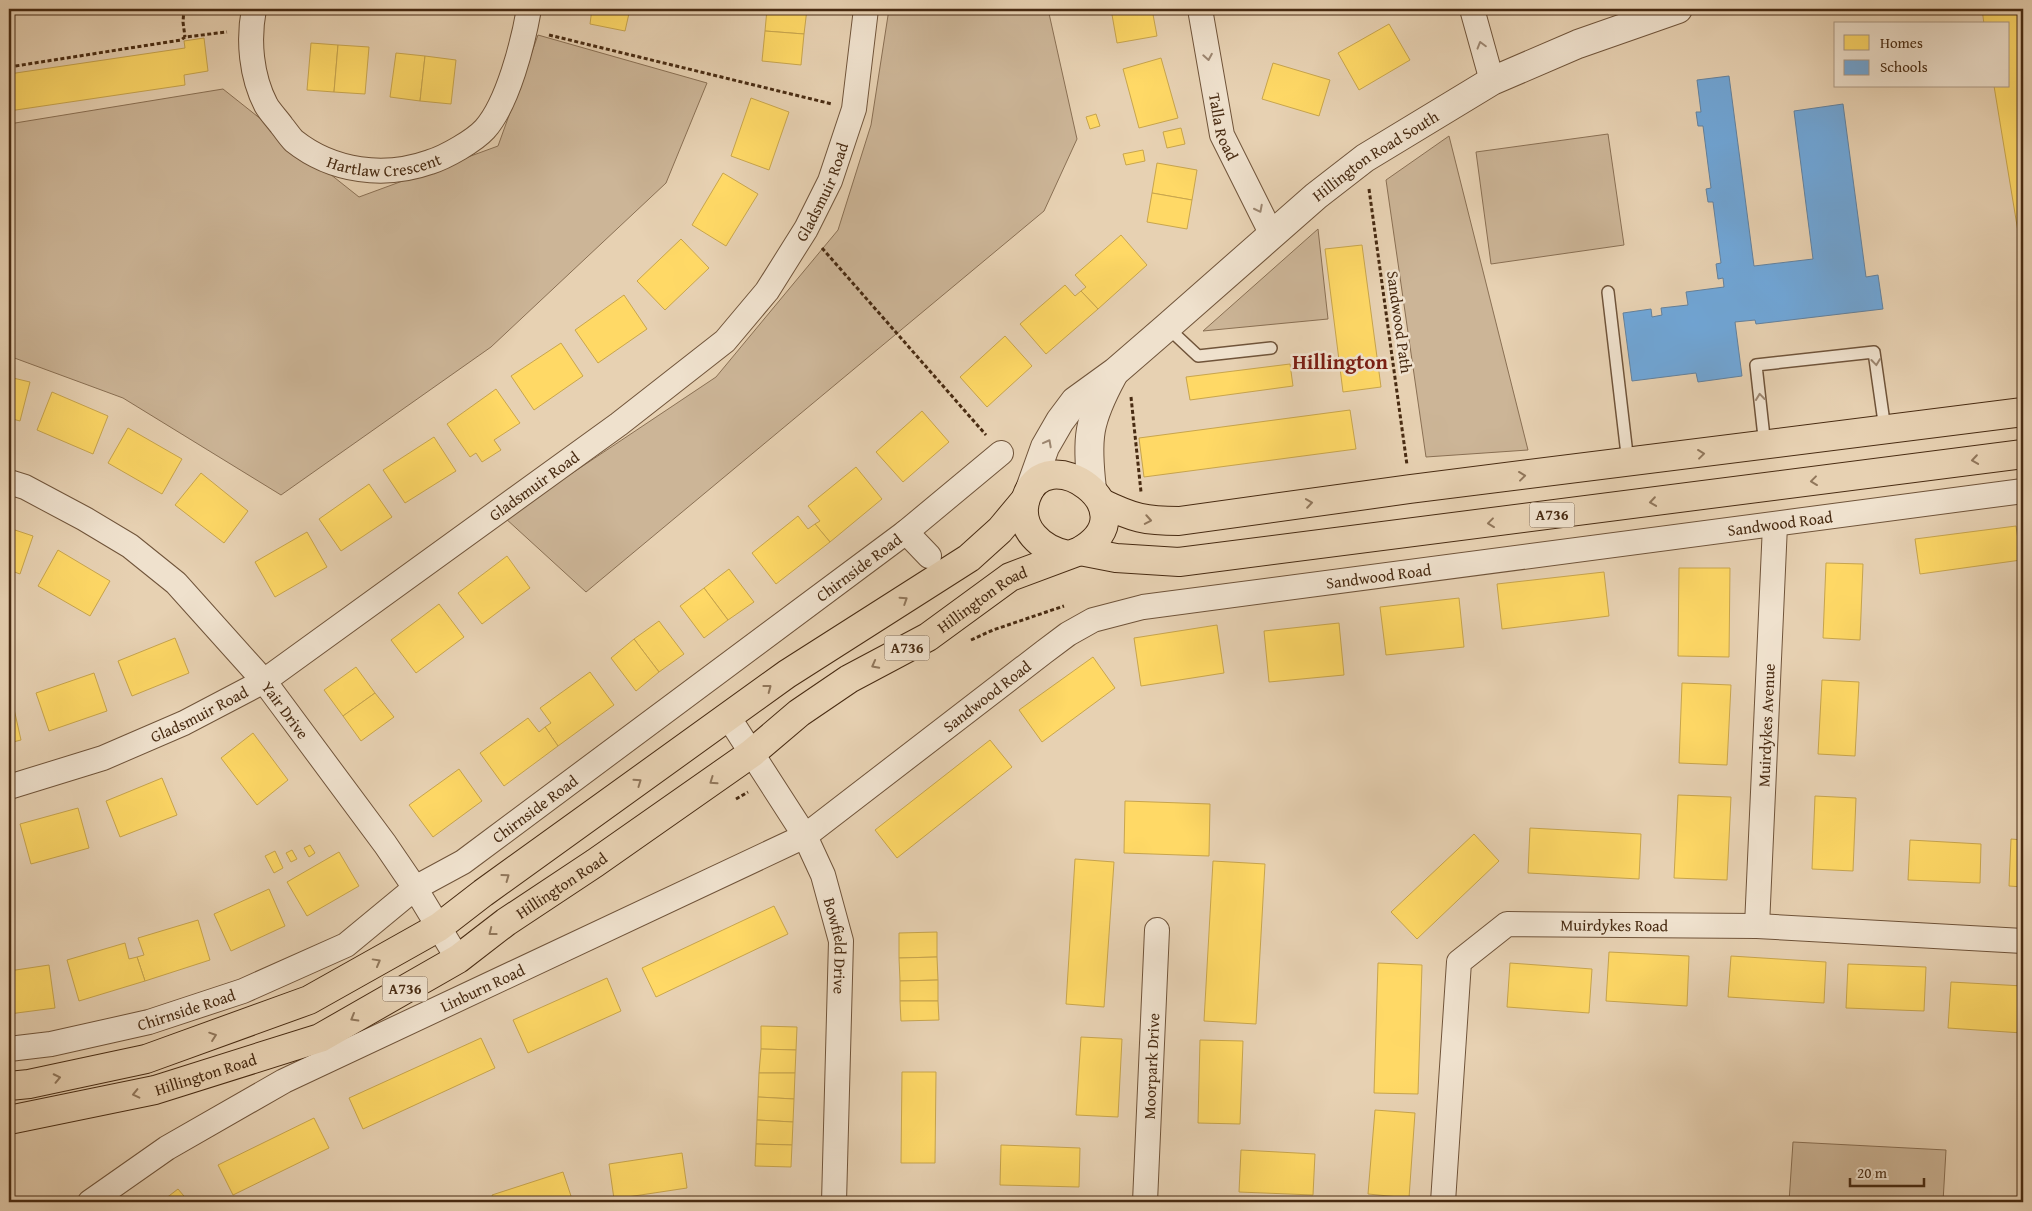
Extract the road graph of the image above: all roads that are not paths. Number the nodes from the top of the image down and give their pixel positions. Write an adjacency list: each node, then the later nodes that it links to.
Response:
1 (866, 9): 27 (street, Gladsmuir Road)
2 (1200, 9): 8 (street, Talla Road, one-way to 8)
3 (1472, 9): 7 (street, one-way to 3)
4 (1678, 9): 7 (street, Hillington Road South)
5 (252, 19): 6 (street, Hartlaw Crescent)
6 (528, 19)
7 (1492, 81): 8 (street, Hillington Road South)
8 (1272, 235): 10 (street, Hillington Road South)
9 (1608, 292): 18 (lane)
10 (1167, 327): 11 (lane); 12 (street, Hillington Road South)
11 (1271, 348)
12 (1115, 372): 21 (street, Hillington Road South, one-way to 12); 22 (street, Hillington Road South)
13 (2023, 412): 14 (main road)
14 (1885, 430): 15 (main road); 15 (lane, one-way to 14)
15 (1765, 446): 18 (main road, one-way to 15)
16 (1001, 453): 24 (street, Chirnside Road)
17 (2023, 454): 25 (main road, A736, one-way to 25)
18 (1628, 463): 22 (main road, one-way to 18)
19 (9, 482): 27 (street, Yair Drive)
20 (2023, 491): 23 (street, Sandwood Road)
21 (1027, 494): 22 (main road); 25 (main road); 28 (main road, Hillington Road / A736, one-way to 21)
22 (1097, 496): 25 (main road)
23 (1775, 525): 31 (street, Sandwood Road); 33 (street, Muirdykes Avenue)
24 (906, 532): 26 (street); 32 (street, Chirnside Road)
25 (1074, 553): 29 (main road, Hillington Road / A736, one-way to 29)
26 (929, 556)
27 (264, 681): 30 (street, Gladsmuir Road); 32 (street, Yair Drive)
28 (729, 718): 29 (street, Bowfield Drive); 34 (main road, Hillington Road / A736, one-way to 28)
29 (752, 753): 31 (street, Bowfield Drive); 37 (main road, Hillington Road / A736, one-way to 37)
30 (9, 787)
31 (805, 836): 41 (street, Linburn Road); 42 (street, Bowfield Drive)
32 (415, 888): 34 (street, Yair Drive); 38 (street, Chirnside Road)
33 (1757, 926): 36 (street, Muirdykes Road); 44 (street, Muirdykes Road)
34 (439, 927): 37 (street, Yair Drive); 39 (main road, Hillington Road / A736, one-way to 34)
35 (1157, 930): 43 (street, Moorpark Drive)
36 (2023, 941)
37 (458, 959): 40 (main road, Hillington Road / A736, one-way to 40)
38 (9, 1049)
39 (9, 1086)
40 (9, 1120)
41 (90, 1202)
42 (834, 1202)
43 (1145, 1202)
44 (1443, 1202)

